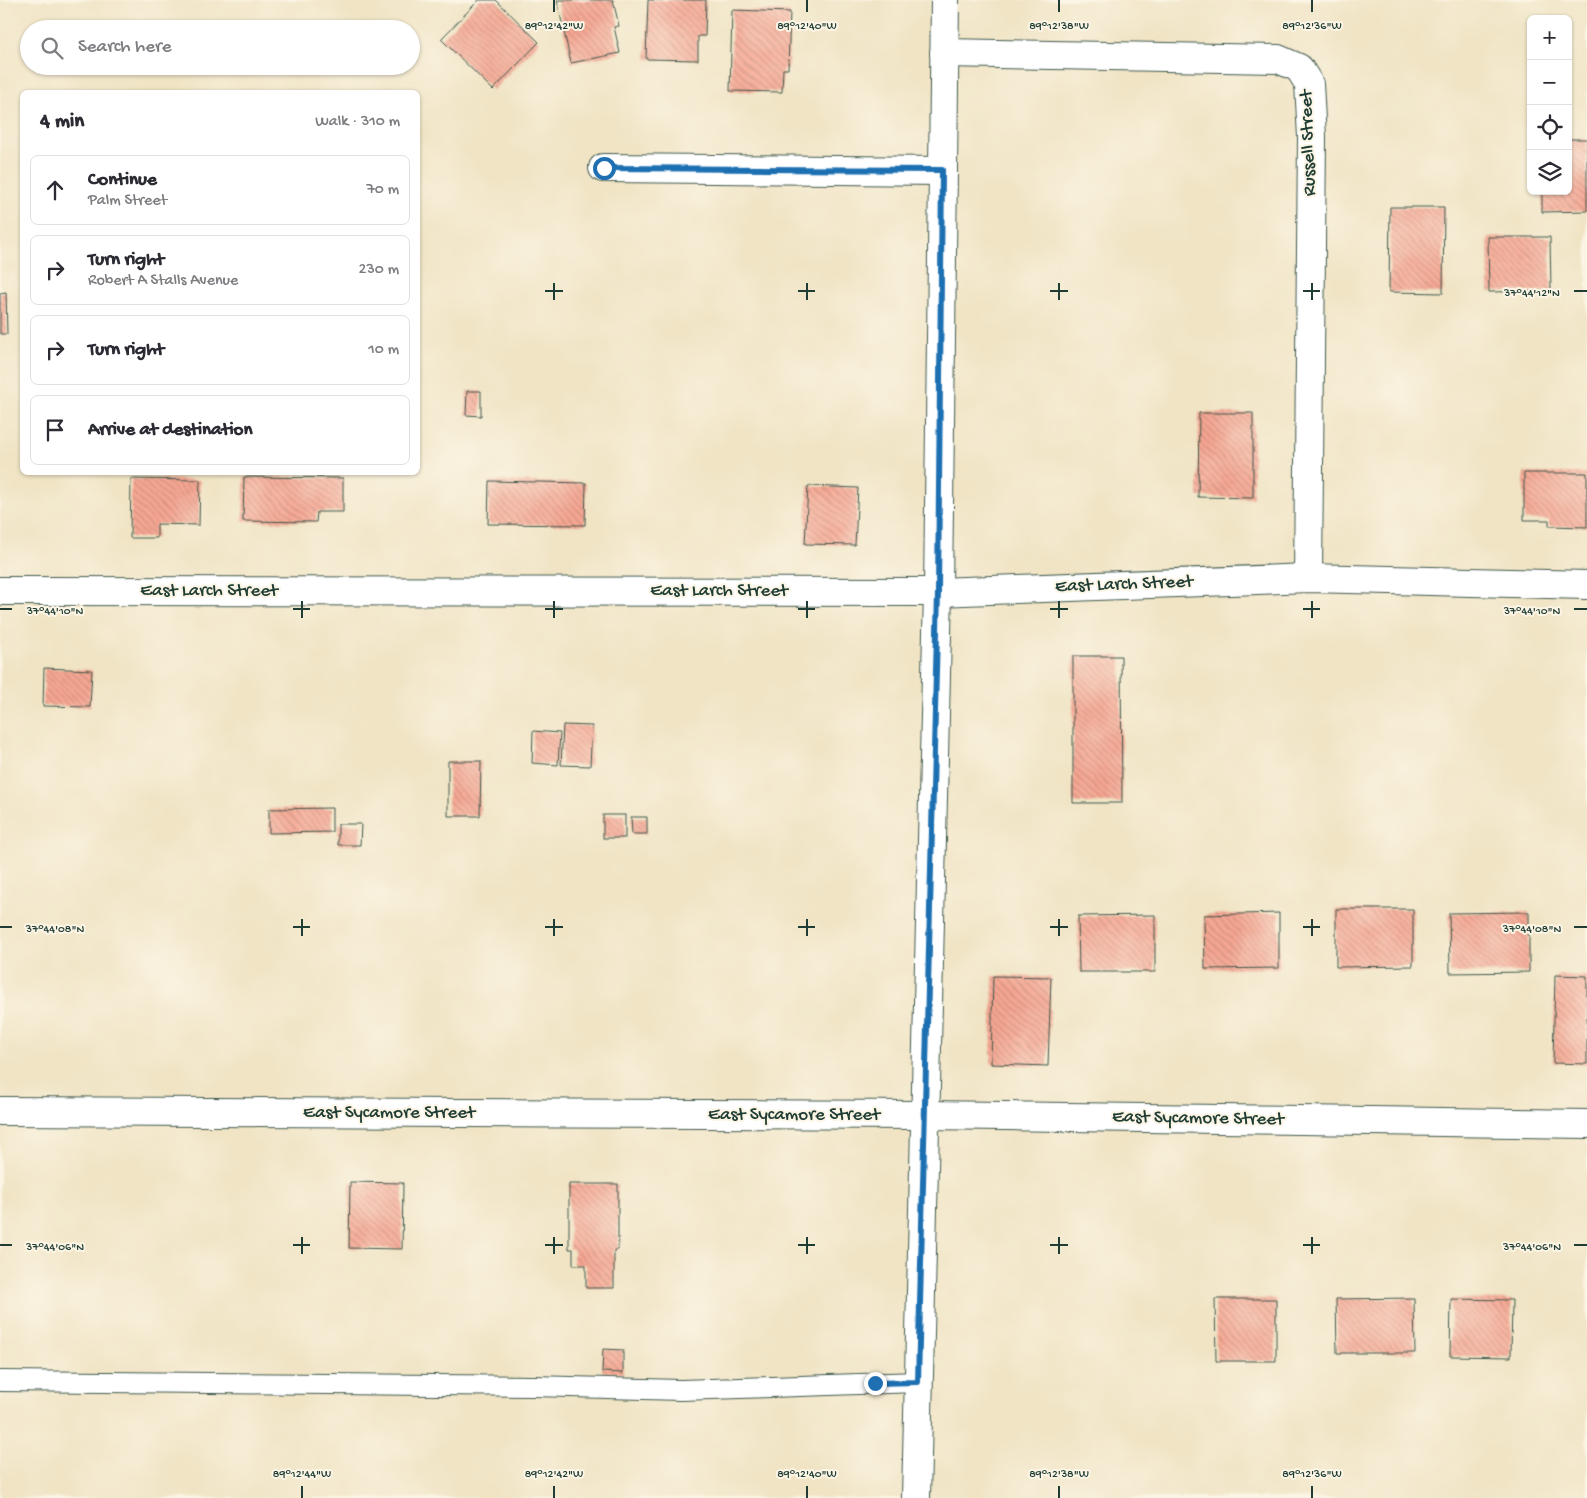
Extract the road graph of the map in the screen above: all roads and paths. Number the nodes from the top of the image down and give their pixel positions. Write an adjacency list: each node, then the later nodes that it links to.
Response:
1 (944, 0): 2 (street)
2 (944, 53): 4 (street); 5 (street, Russell Street)
3 (604, 168): 4 (street)
4 (942, 170): 8 (street)
5 (1308, 578): 6 (street, East Larch Street); 8 (street, East Larch Street)
6 (1587, 585)
7 (0, 591): 8 (street, East Larch Street)
8 (938, 592): 10 (street)
9 (0, 1110): 10 (street, East Sycamore Street)
10 (925, 1115): 11 (street, East Sycamore Street); 13 (street)
11 (1587, 1124)
12 (0, 1381): 13 (lane)
13 (918, 1382): 14 (street)
14 (916, 1498)

